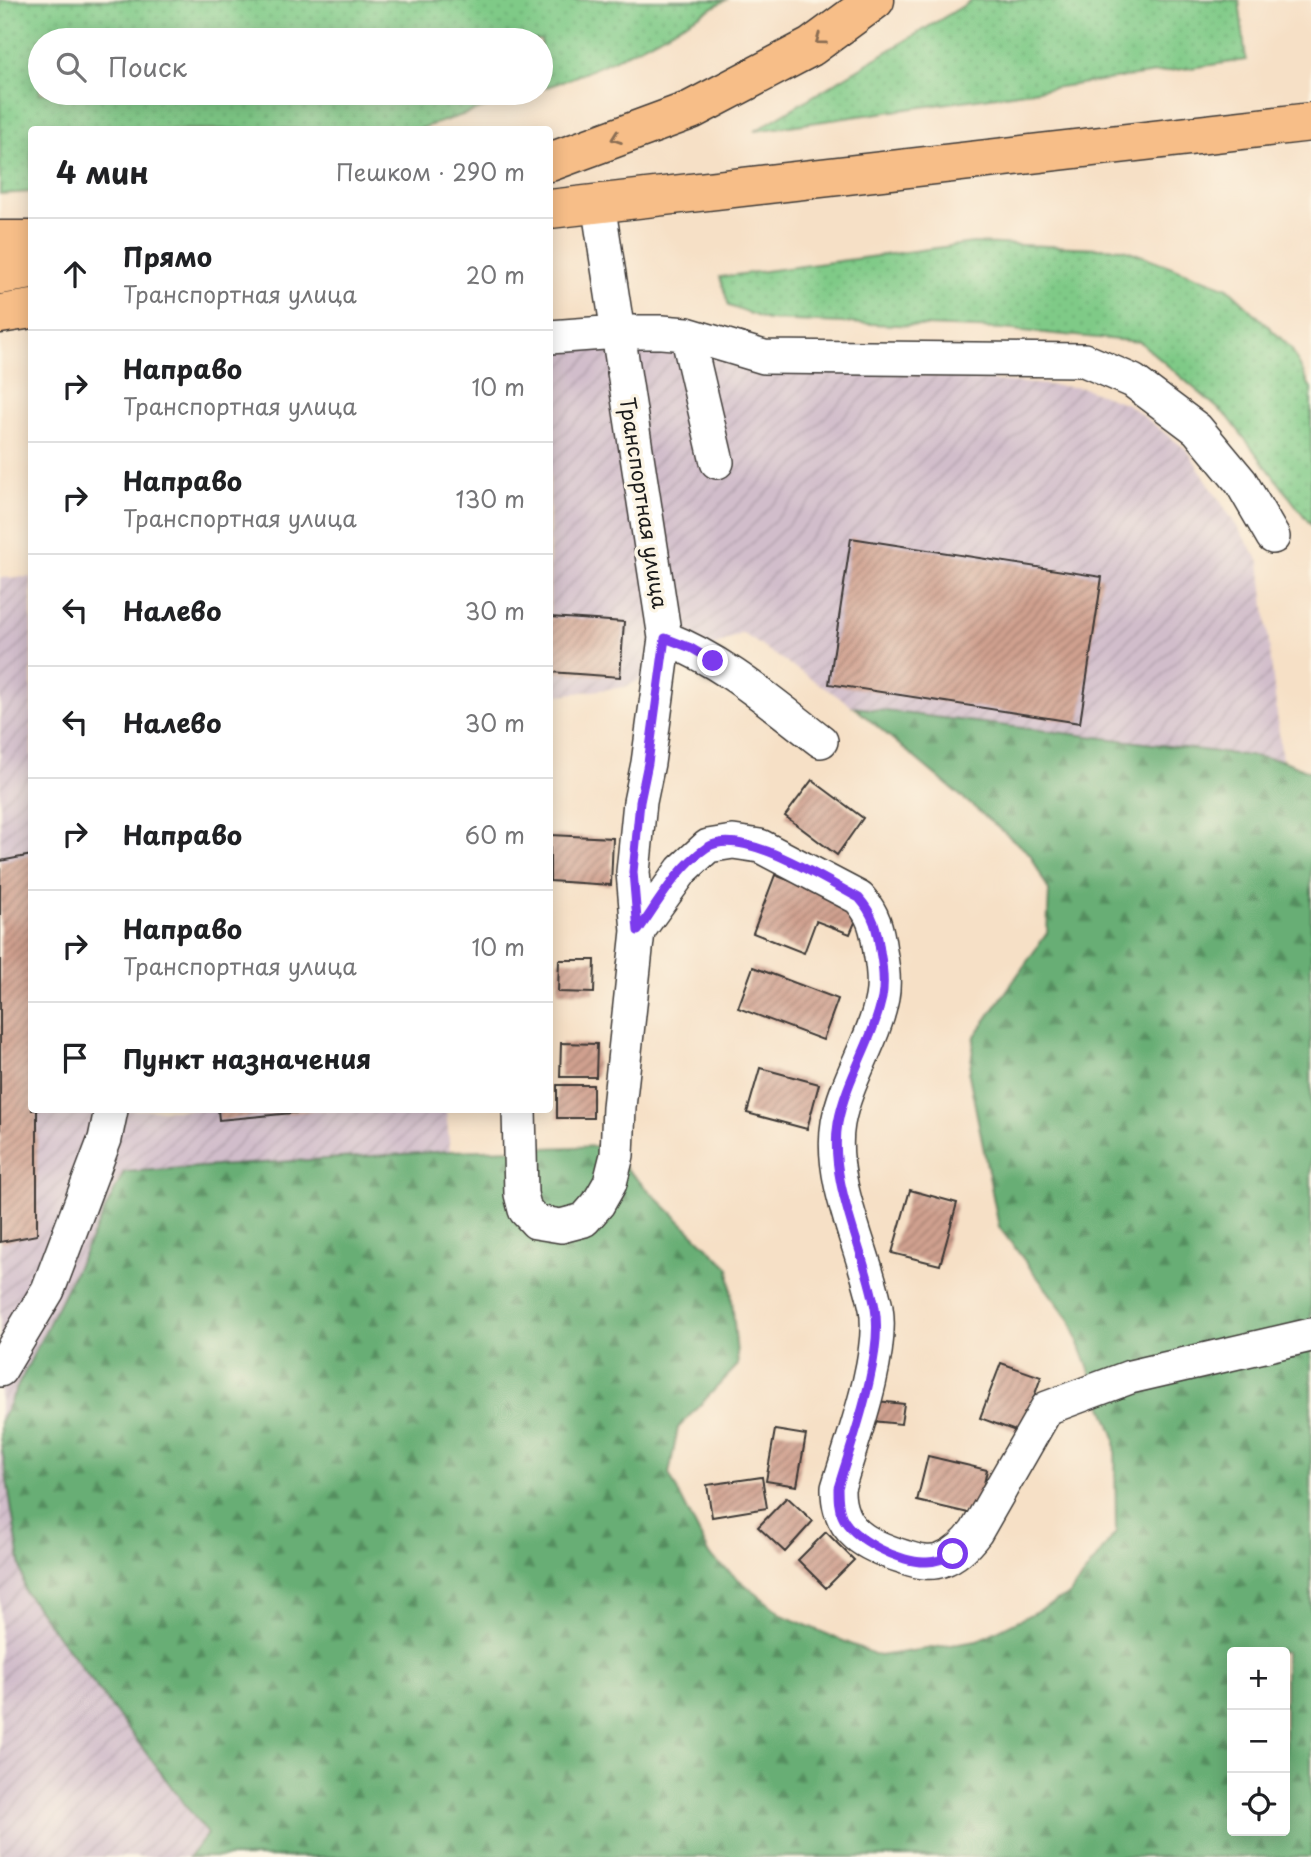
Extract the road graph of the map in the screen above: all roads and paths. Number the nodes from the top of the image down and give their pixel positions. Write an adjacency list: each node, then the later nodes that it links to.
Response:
1 (875, 0): 3 (main road, one-way to 3)
2 (1311, 122): 4 (main road)
3 (553, 161)
4 (598, 203): 5 (main road); 12 (street, Транспортная улица)
5 (553, 209)
6 (0, 240): 7 (main road)
7 (28, 240)
8 (28, 271): 9 (main road)
9 (0, 275)
10 (28, 310): 11 (main road)
11 (0, 314)
12 (618, 332): 13 (street); 14 (street); 17 (street, Транспортная улица)
13 (687, 334): 15 (street); 16 (street)
14 (553, 337)
15 (717, 462)
16 (1273, 537)
17 (665, 638): 18 (street, Транспортная улица); 19 (street)
18 (821, 741)
19 (638, 931): 21 (street); 22 (street)
20 (110, 1113): 23 (street)
21 (519, 1113)
22 (1311, 1335)
23 (0, 1370)

